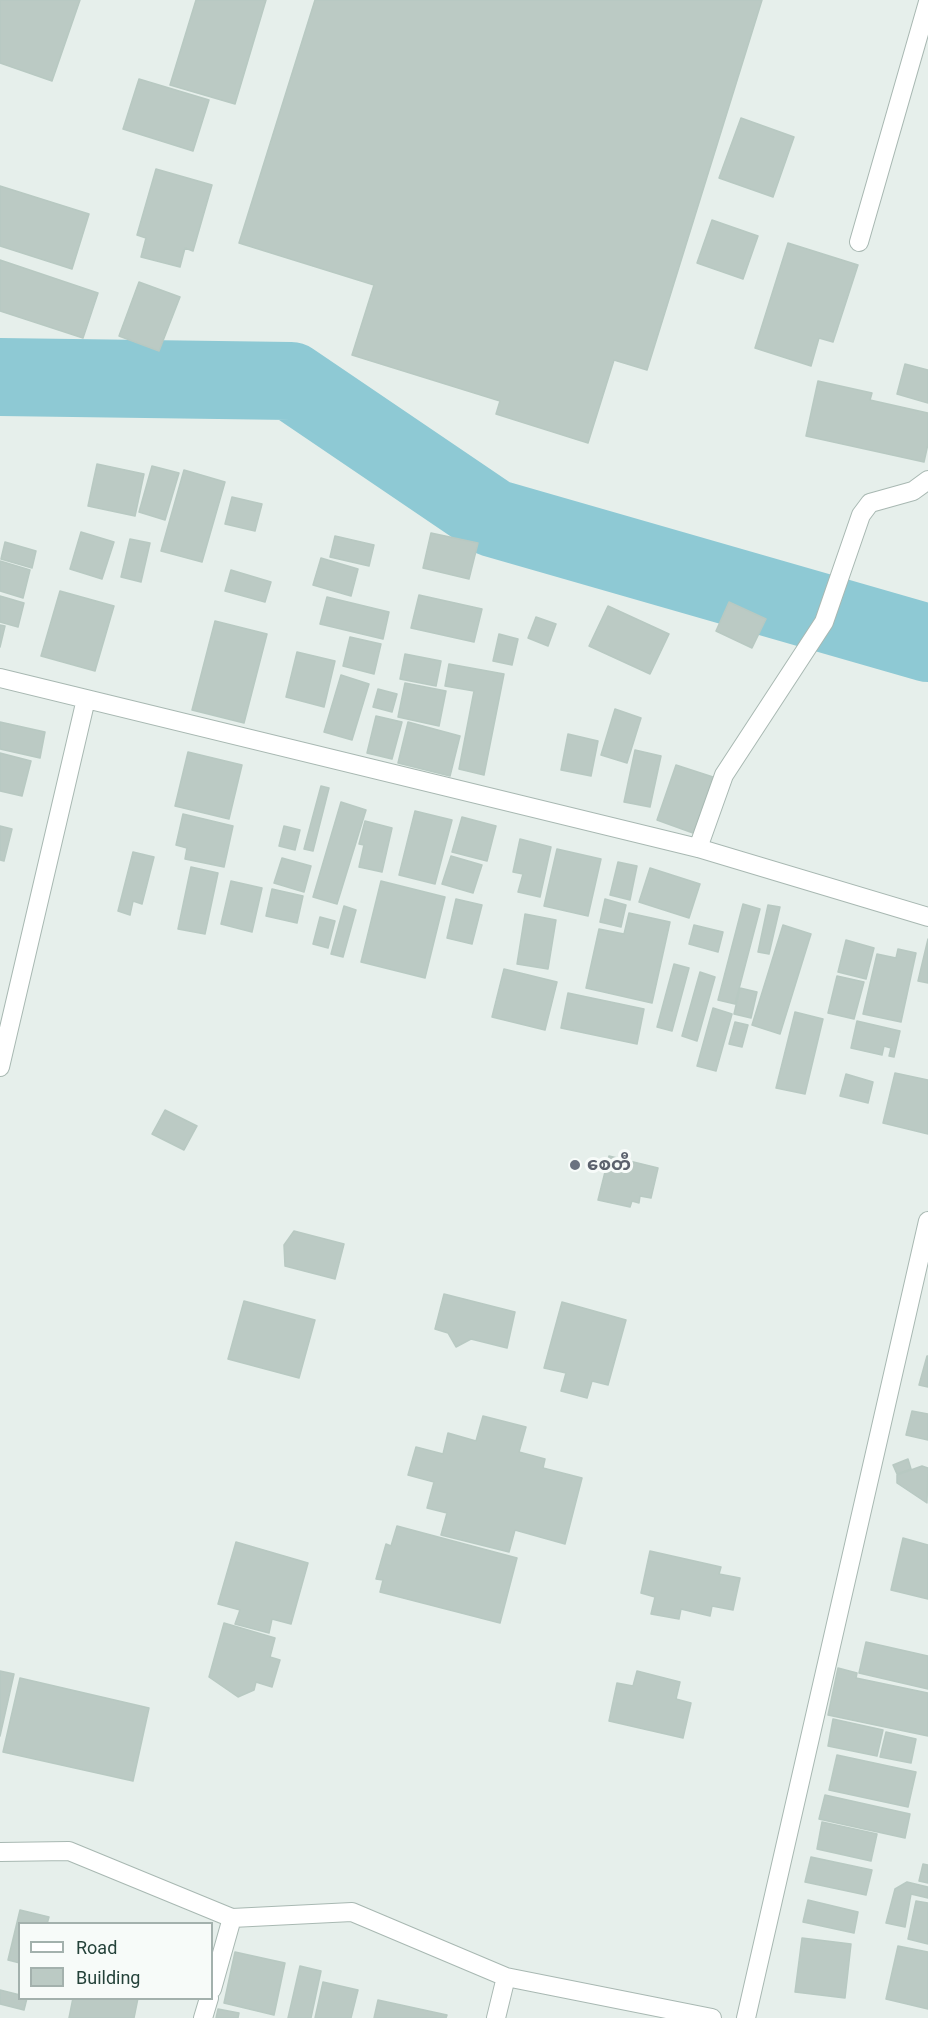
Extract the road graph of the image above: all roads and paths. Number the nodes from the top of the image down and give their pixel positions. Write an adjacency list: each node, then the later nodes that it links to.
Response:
1 (928, 2): 2 (street)
2 (859, 242)
3 (928, 480): 6 (street)
4 (0, 678): 5 (street)
5 (86, 699): 6 (street); 8 (street)
6 (698, 848): 7 (street)
7 (928, 917)
8 (0, 1067)
9 (928, 1221): 18 (street)
10 (0, 1851): 11 (street)
11 (231, 1918): 12 (street); 13 (street)
12 (506, 1977): 16 (street); 17 (street)
13 (213, 1985)
14 (208, 2000): 15 (street)
15 (203, 2018)
16 (496, 2018)
17 (712, 2018)
18 (746, 2018)

